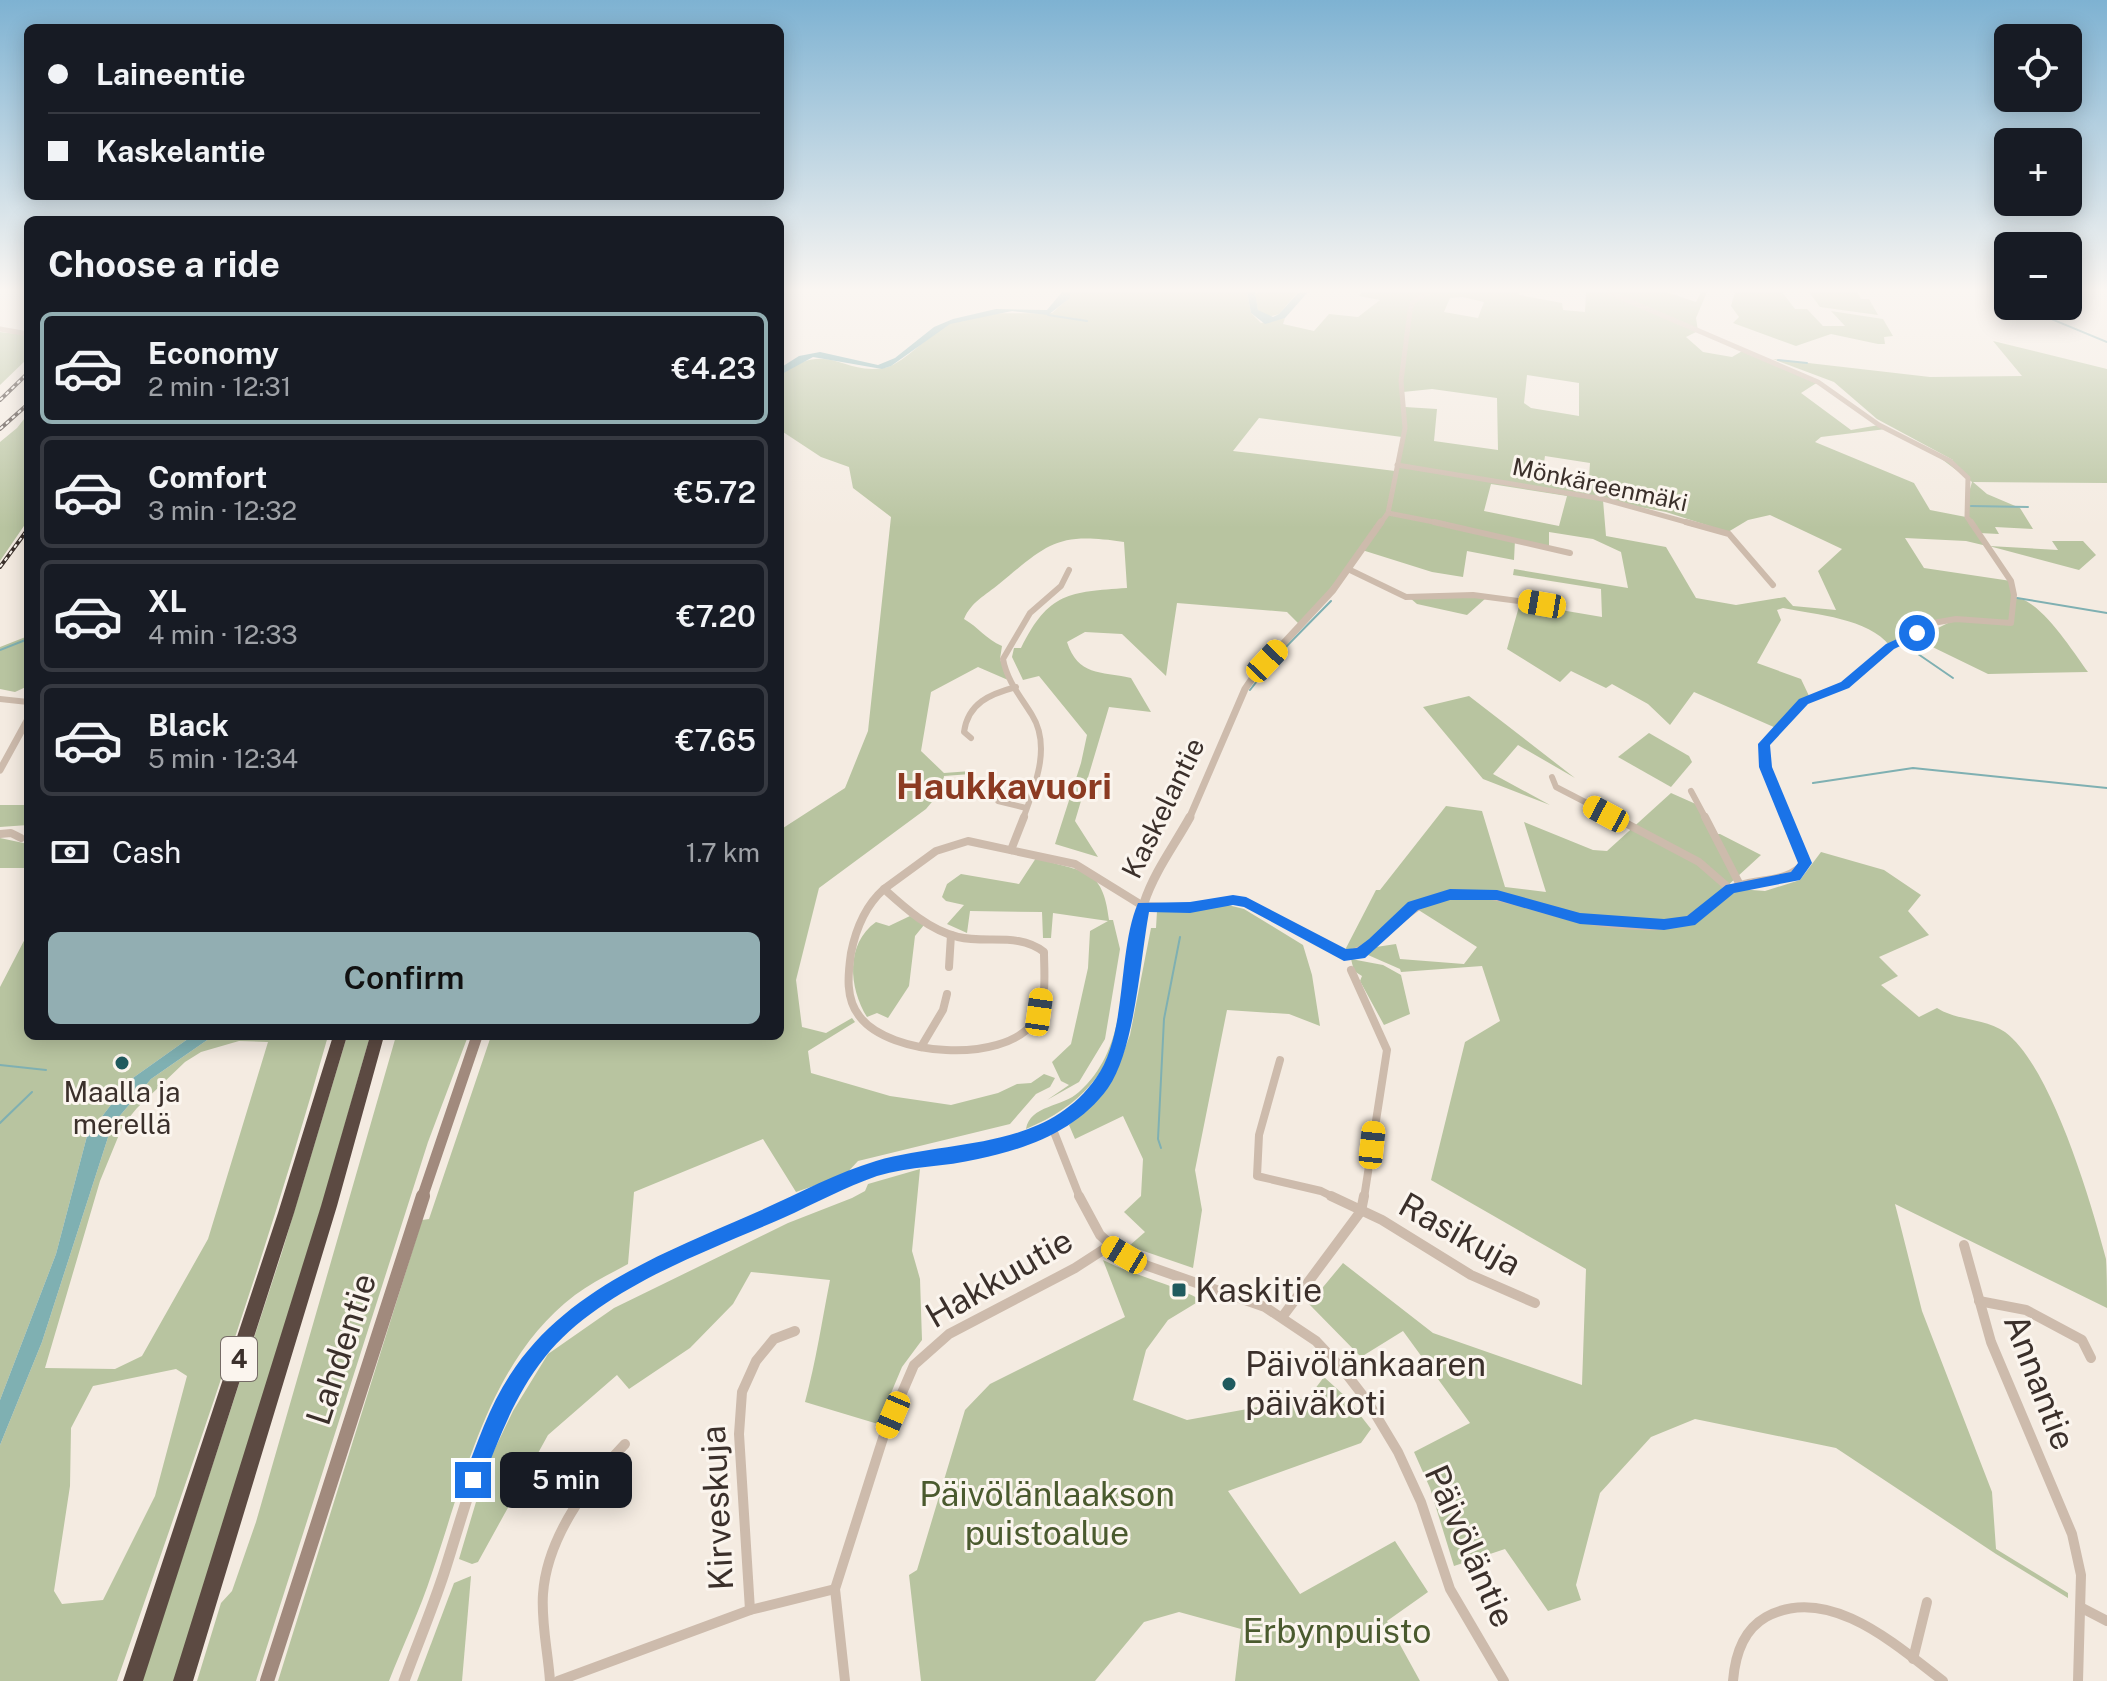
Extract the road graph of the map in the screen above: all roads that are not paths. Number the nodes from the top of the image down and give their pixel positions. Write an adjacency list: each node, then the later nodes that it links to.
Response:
1 (1402, 370): 3 (street, Kaskelantie)
2 (1791, 370): 23 (street)
3 (1397, 465): 4 (street, Kaskelantie); 8 (street, Mönkäreenmäki)
4 (1388, 513): 5 (street); 6 (street, Kaskelantie)
5 (1570, 553)
6 (1348, 569): 9 (street); 26 (street, Kaskelantie)
7 (1069, 570): 10 (street)
8 (1773, 585)
9 (1542, 604)
10 (1016, 687): 14 (street); 19 (street)
11 (0, 699): 12 (street)
12 (24, 702)
13 (24, 726): 15 (street)
14 (971, 738)
15 (0, 770)
16 (1552, 777): 25 (street)
17 (1691, 791): 23 (street)
18 (997, 798): 19 (street)
19 (1026, 808): 22 (street)
20 (0, 834): 21 (street)
21 (21, 838)
22 (1011, 850): 24 (street); 26 (street)
23 (1740, 885): 25 (street)
24 (883, 888): 27 (street); 34 (street)
25 (1730, 889): 26 (street)
26 (1143, 906): 36 (street, Kaskelantie)
27 (951, 935): 28 (street); 34 (street)
28 (949, 967)
29 (1351, 970): 37 (street)
30 (947, 994): 34 (street)
31 (339, 1040): 52 (highway, 4)
32 (376, 1040): 53 (highway, 4)
33 (476, 1040): 54 (main road, Lahdentie)
34 (921, 1047)
35 (1280, 1060): 37 (street, Rasikuja)
36 (1052, 1127): 39 (street, Päivöläntie); 55 (street, Kaskelantie)
37 (1361, 1211): 41 (street, Rasikuja); 42 (street)
38 (1964, 1245): 40 (street, Annantie)
39 (1109, 1246): 42 (street, Päivöläntie); 46 (street, Hakkuutie)
40 (1979, 1301): 44 (street); 48 (street, Annantie)
41 (1535, 1303)
42 (1283, 1316): 59 (street, Päivöläntie)
43 (795, 1331): 49 (street, Kirveskuja)
44 (2091, 1358)
45 (625, 1444): 56 (street)
46 (835, 1589): 49 (street); 58 (street, Hakkuutie)
47 (1927, 1602): 51 (street)
48 (2082, 1608): 50 (street); 62 (street, Annantie)
49 (750, 1610): 57 (street)
50 (2107, 1621)
51 (1913, 1659): 60 (street); 61 (street)
52 (133, 1681)
53 (183, 1681)
54 (267, 1681)
55 (404, 1681)
56 (550, 1681)
57 (558, 1681)
58 (845, 1681)
59 (1504, 1681)
60 (1733, 1681)
61 (1943, 1681)
62 (2078, 1681)

